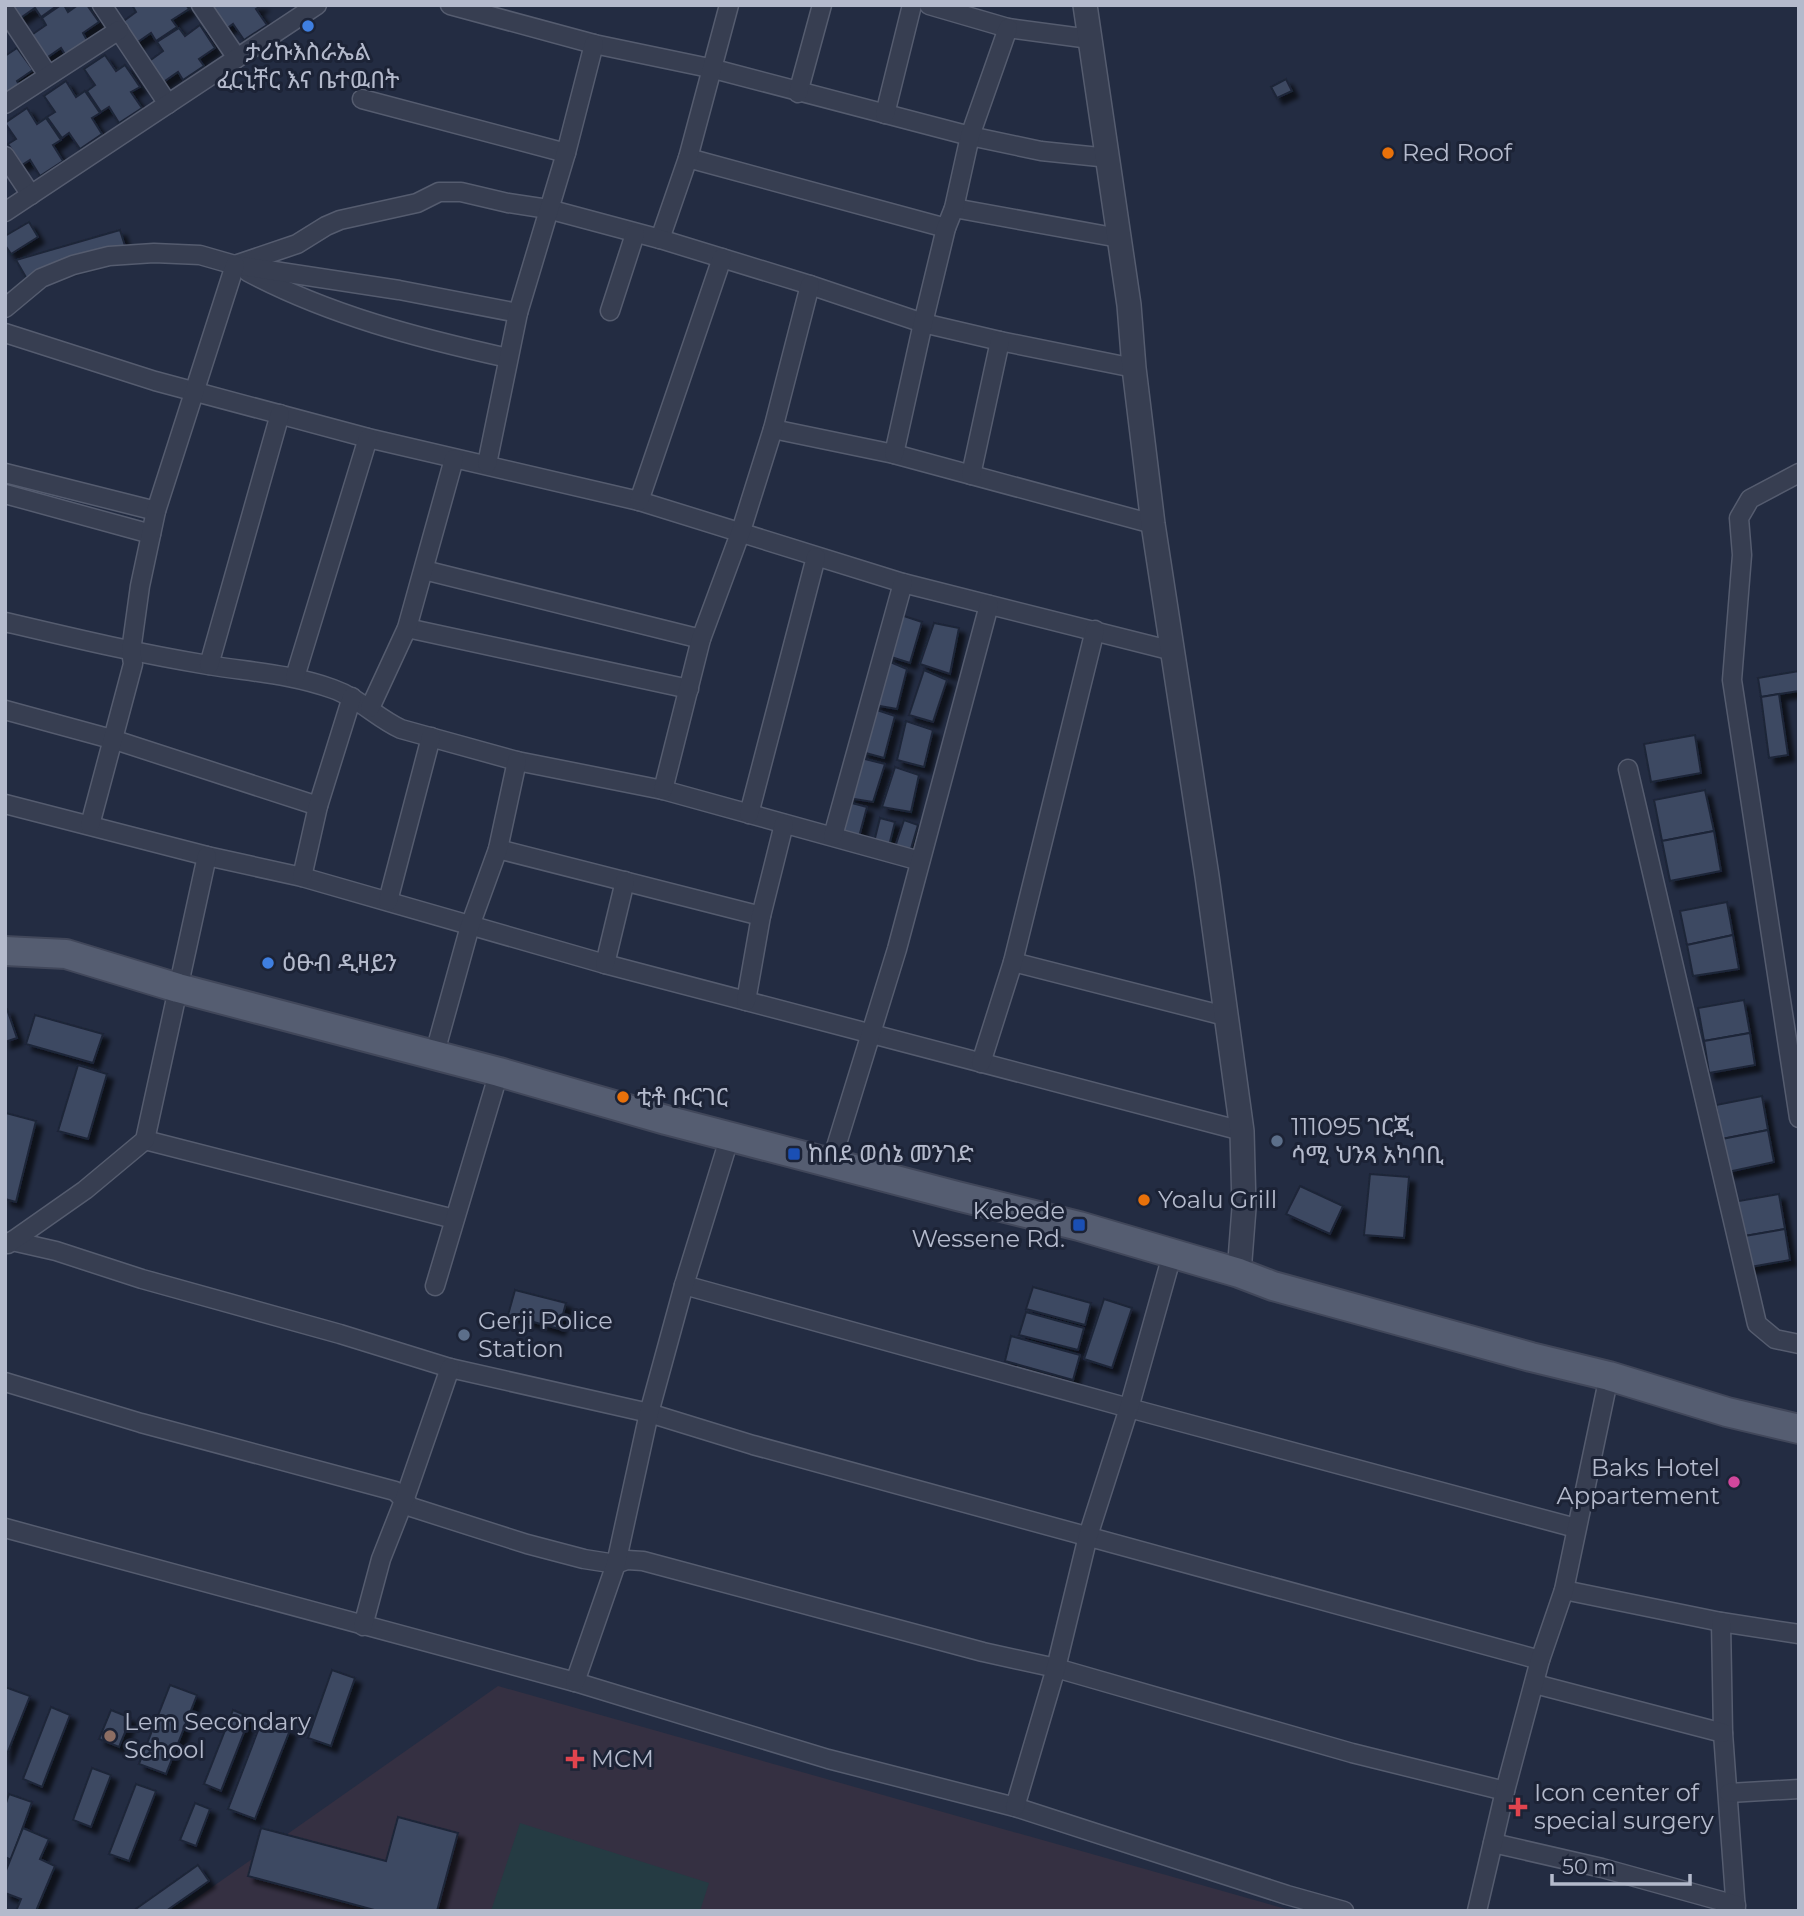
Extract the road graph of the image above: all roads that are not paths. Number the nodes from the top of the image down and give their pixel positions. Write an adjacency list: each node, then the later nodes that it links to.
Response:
1 (102, 5): 12 (street)
2 (201, 5): 15 (street)
3 (317, 5): 15 (street)
4 (450, 5): 14 (street)
5 (729, 5): 16 (street)
6 (822, 5): 18 (street)
7 (912, 5): 22 (street)
8 (929, 5): 11 (street)
9 (1085, 5): 13 (street)
10 (5, 10): 17 (street)
11 (1008, 28): 13 (street); 23 (street)
12 (119, 30): 17 (street); 21 (street)
13 (1090, 40): 27 (street)
14 (594, 44): 16 (street); 24 (street)
15 (236, 58): 21 (street)
16 (714, 69): 18 (street); 26 (street)
17 (48, 75): 20 (street)
18 (799, 93): 22 (street)
19 (362, 100): 24 (street)
20 (5, 104)
21 (168, 104): 28 (street)
22 (885, 114): 23 (street)
23 (970, 136): 27 (street); 29 (street)
24 (566, 153): 30 (street)
25 (5, 156): 28 (street)
26 (688, 158): 32 (street); 35 (street)
27 (1109, 158): 34 (street)
28 (31, 195): 31 (street)
29 (954, 208): 32 (street); 34 (street)
30 (548, 209): 33 (street); 37 (street); 41 (street)
31 (5, 212)
32 (946, 228): 42 (street)
33 (635, 233): 35 (street); 40 (street)
34 (1119, 237): 46 (street)
35 (660, 239): 36 (street)
36 (722, 258): 38 (street); 58 (street)
37 (235, 265): 39 (street); 41 (street); 45 (street); 47 (street)
38 (810, 285): 42 (street); 49 (street)
39 (5, 308)
40 (610, 311)
41 (518, 313): 45 (street)
42 (923, 323): 44 (street); 51 (street)
43 (5, 332): 47 (street)
44 (1000, 341): 46 (street); 56 (street)
45 (508, 358): 53 (street)
46 (1133, 368): 60 (street)
47 (196, 391): 48 (street); 59 (street)
48 (280, 414): 50 (street); 73 (street)
49 (773, 429): 51 (street); 61 (street)
50 (368, 438): 52 (street); 74 (street)
51 (894, 454): 56 (street)
52 (454, 459): 53 (street); 64 (street)
53 (487, 464): 58 (street)
54 (5, 473): 59 (street)
55 (1799, 473): 108 (street)
56 (971, 475): 60 (street)
57 (5, 494): 62 (street)
58 (639, 501): 61 (street)
59 (156, 511): 62 (street)
60 (1153, 524): 72 (street)
61 (741, 531): 63 (street); 70 (street)
62 (151, 534): 71 (street)
63 (816, 557): 65 (street); 86 (street)
64 (425, 570): 68 (street); 70 (street)
65 (903, 583): 66 (street); 89 (street)
66 (989, 605): 69 (street); 92 (street)
67 (5, 622): 71 (street)
68 (407, 628): 75 (street); 77 (street)
69 (1096, 630): 72 (street); 99 (street)
70 (702, 639): 75 (street)
71 (131, 651): 73 (street); 80 (street)
72 (1173, 651): 103 (street)
73 (209, 665): 74 (street)
74 (295, 677): 76 (street)
75 (689, 689): 83 (street)
76 (352, 697): 77 (street); 85 (street)
77 (370, 708): 79 (street)
78 (5, 710): 80 (street)
79 (431, 737): 81 (street); 95 (street)
80 (114, 740): 85 (street); 88 (street)
81 (517, 761): 83 (street); 90 (street)
82 (1628, 769): 119 (street)
83 (663, 790): 86 (street)
84 (5, 804): 88 (street)
85 (318, 806): 93 (street)
86 (749, 814): 87 (street)
87 (784, 824): 89 (street); 96 (street)
88 (90, 825): 91 (street)
89 (834, 836): 92 (street)
90 (498, 849): 94 (street); 97 (street)
91 (206, 856): 93 (street); 101 (street)
92 (920, 861): 104 (street)
93 (302, 877): 95 (street)
94 (625, 881): 96 (street); 100 (street)
95 (388, 901): 97 (street)
96 (761, 916): 102 (street)
97 (470, 926): 100 (street); 105 (street)
98 (5, 951): 101 (main road)
99 (1013, 962): 103 (street); 106 (street)
100 (605, 964): 102 (street)
101 (178, 988): 105 (main road); 111 (street)
102 (746, 1001): 104 (street)
103 (1225, 1016): 109 (street)
104 (872, 1034): 106 (street); 112 (street)
105 (434, 1056): 107 (main road)
106 (981, 1063): 109 (street)
107 (499, 1072): 110 (main road); 113 (street)
108 (1799, 1118)
109 (1242, 1131): 116 (street)
110 (730, 1136): 112 (main road); 118 (street)
111 (145, 1140): 113 (street); 114 (street)
112 (831, 1163): 115 (main road)
113 (454, 1219): 117 (street)
114 (11, 1237): 120 (street)
115 (1172, 1255): 116 (main road); 123 (street)
116 (1239, 1273): 121 (main road)
117 (435, 1286)
118 (684, 1286): 123 (street); 124 (street)
119 (1799, 1344)
120 (450, 1368): 124 (street); 126 (street)
121 (1609, 1376): 125 (main road); 128 (street)
122 (5, 1382): 126 (street)
123 (1129, 1408): 128 (street); 129 (street)
124 (649, 1413): 129 (street); 130 (street)
125 (1799, 1429)
126 (405, 1498): 130 (street); 133 (street)
127 (5, 1528): 133 (street)
128 (1576, 1528): 131 (street)
129 (1088, 1536): 135 (street); 136 (street)
130 (616, 1564): 136 (street); 137 (street)
131 (1564, 1590): 132 (street); 135 (street)
132 (1721, 1622): 134 (street); 139 (street)
133 (363, 1626): 137 (street)
134 (1799, 1634)
135 (1540, 1660): 138 (street)
136 (1056, 1668): 141 (street); 143 (street)
137 (575, 1682): 143 (street)
138 (1535, 1684): 139 (street); 141 (street)
139 (1723, 1733): 142 (street)
140 (1799, 1789): 142 (street)
141 (1505, 1791): 144 (street)
142 (1729, 1793): 145 (street)
143 (1015, 1807): 146 (street)
144 (1493, 1843): 145 (street); 147 (street)
145 (1736, 1908)
146 (1344, 1911)
147 (1477, 1911)

